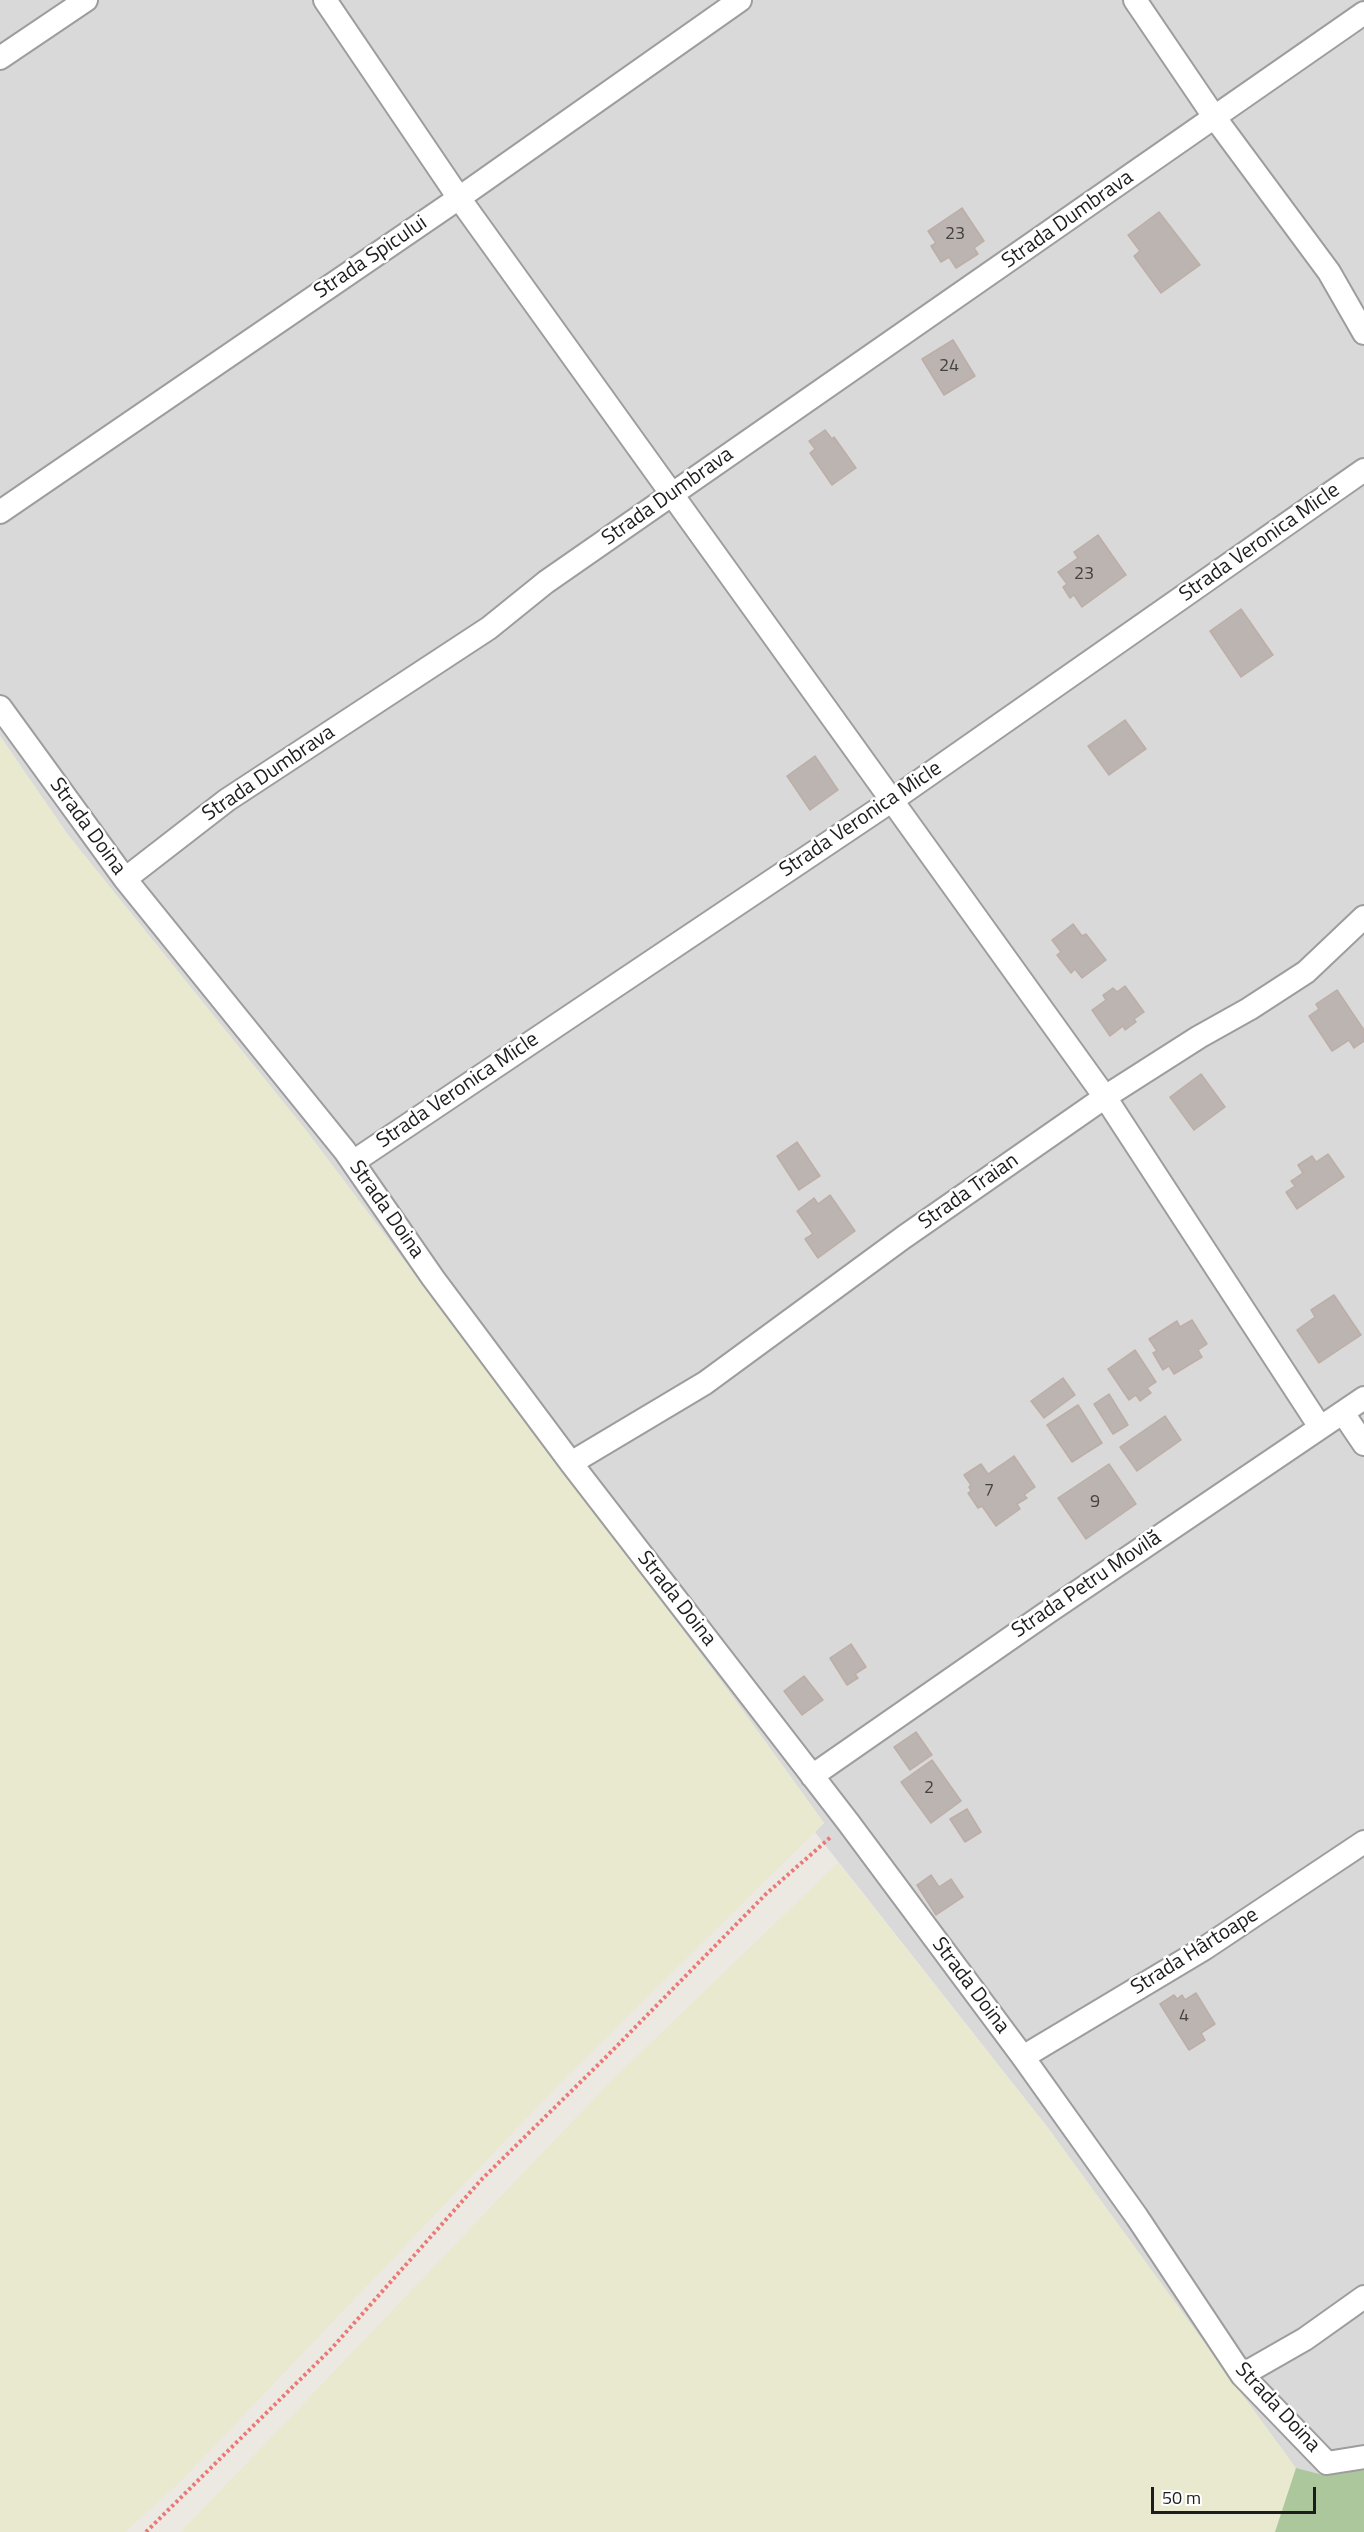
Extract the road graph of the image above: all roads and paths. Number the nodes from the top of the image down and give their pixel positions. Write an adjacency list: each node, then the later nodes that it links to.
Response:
1 (86, 0): 6 (street)
2 (325, 0): 8 (street)
3 (740, 0): 8 (street, Strada Spicului)
4 (1135, 0): 7 (street)
5 (1364, 13): 7 (street, Strada Dumbrava)
6 (0, 58)
7 (1215, 118): 9 (street); 11 (street, Strada Dumbrava)
8 (459, 198): 11 (street); 12 (street, Strada Spicului)
9 (1364, 333)
10 (1364, 471): 14 (street, Strada Veronica Micle)
11 (671, 494): 14 (street); 15 (street, Strada Dumbrava)
12 (0, 512)
13 (0, 707): 15 (street, Strada Doina)
14 (891, 801): 17 (street); 18 (street, Strada Veronica Micle)
15 (125, 879): 18 (street, Strada Doina)
16 (1364, 917): 17 (street, Strada Traian)
17 (1105, 1097): 21 (street); 23 (street, Strada Traian)
18 (353, 1162): 23 (street, Strada Doina)
19 (1364, 1398): 20 (street, Strada Petru Movilă)
20 (1343, 1413): 21 (street, Strada Petru Movilă); 22 (street)
21 (1320, 1427): 24 (street, Strada Petru Movilă)
22 (1364, 1444)
23 (571, 1463): 24 (street, Strada Doina)
24 (812, 1776): 25 (street, Strada Doina)
25 (848, 1822): 27 (street, Strada Doina); 31 (path)
26 (1364, 1842): 27 (street, Strada Hârtoape)
27 (1023, 2057): 29 (street, Strada Doina)
28 (1364, 2297): 29 (street)
29 (1242, 2374): 30 (street, Strada Doina)
30 (1364, 2457)
31 (146, 2532)

